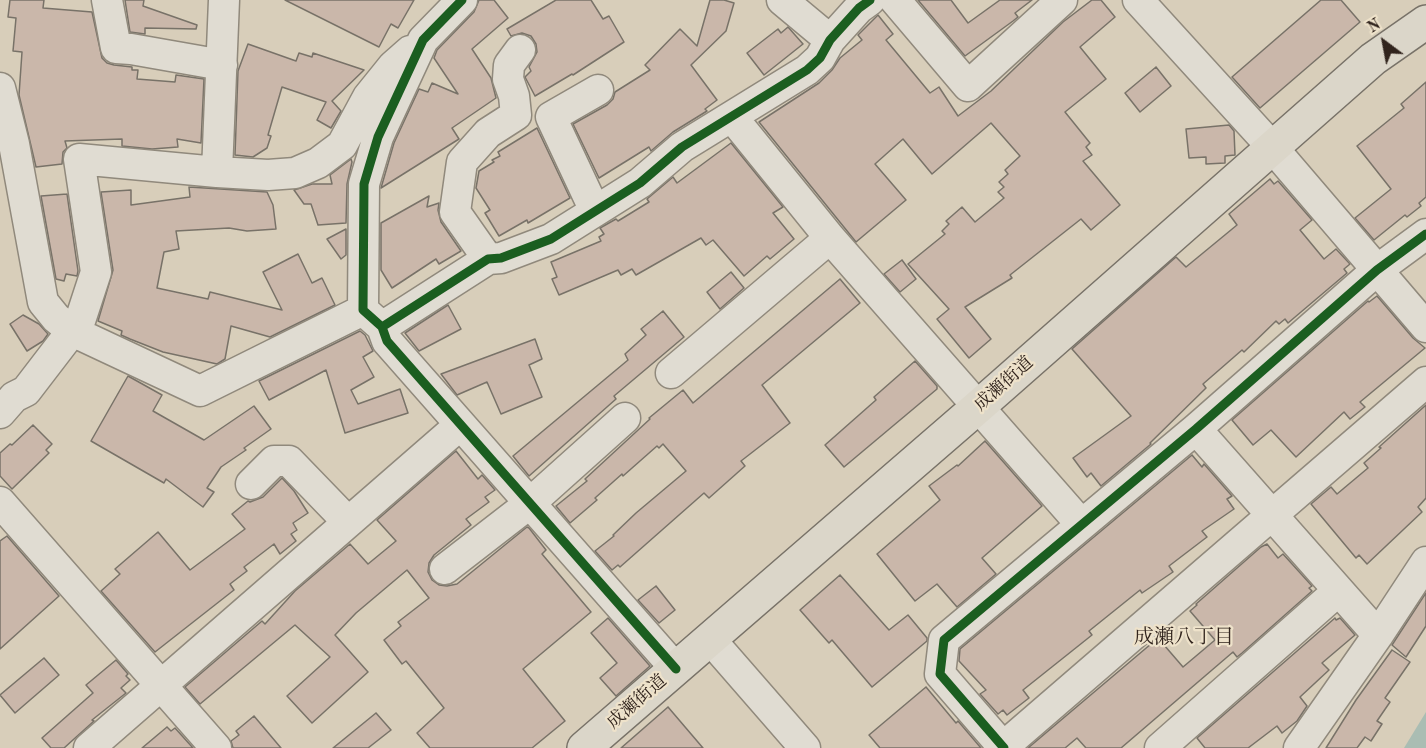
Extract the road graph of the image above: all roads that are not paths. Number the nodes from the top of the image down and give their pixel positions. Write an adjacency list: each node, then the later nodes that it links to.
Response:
1 (107, 0): 14 (street)
2 (224, 0): 14 (street)
3 (462, 0): 11 (street)
4 (782, 0): 10 (street)
5 (870, 0): 10 (street)
6 (895, 0): 7 (street)
7 (1062, 0)
8 (1138, 0): 19 (street)
9 (1426, 22): 19 (main road, 成瀬街道)
10 (830, 40): 18 (street)
11 (419, 48): 20 (street); 26 (street)
12 (520, 50): 15 (street)
13 (489, 54): 15 (street)
14 (222, 65): 20 (street)
15 (508, 79): 24 (street)
16 (0, 88): 28 (street)
17 (598, 90): 21 (street)
18 (732, 117): 21 (street); 23 (street)
19 (1272, 147): 25 (street); 31 (main road, 成瀬街道)
20 (217, 172): 28 (street)
21 (595, 211): 24 (street)
22 (1426, 234): 25 (street)
23 (830, 238): 29 (street); 31 (street)
24 (488, 259): 26 (street)
25 (1377, 270): 27 (street); 35 (street)
26 (373, 319): 28 (street); 34 (street)
27 (1426, 327)
28 (74, 332): 32 (street)
29 (671, 373)
30 (1426, 382): 39 (street)
31 (978, 407): 41 (street); 46 (main road, 成瀬街道)
32 (0, 413)
33 (625, 418): 38 (street)
34 (460, 425): 38 (street); 40 (street)
35 (1196, 429): 39 (street); 41 (street)
36 (251, 484): 40 (street)
37 (0, 502): 48 (street)
38 (529, 504): 43 (street); 47 (street)
39 (1272, 514): 44 (street); 53 (street)
40 (348, 522): 48 (street)
41 (1081, 524): 53 (street)
42 (1426, 562): 45 (street)
43 (445, 569)
44 (1338, 591): 45 (street); 54 (street)
45 (1378, 635): 55 (street)
46 (710, 639): 47 (main road, 成瀬街道); 52 (street)
47 (676, 669): 51 (main road, 成瀬街道)
48 (160, 686): 49 (street); 50 (street)
49 (89, 748)
50 (216, 748)
51 (584, 748)
52 (805, 748)
53 (1003, 748)
54 (1160, 748)
55 (1299, 748)

